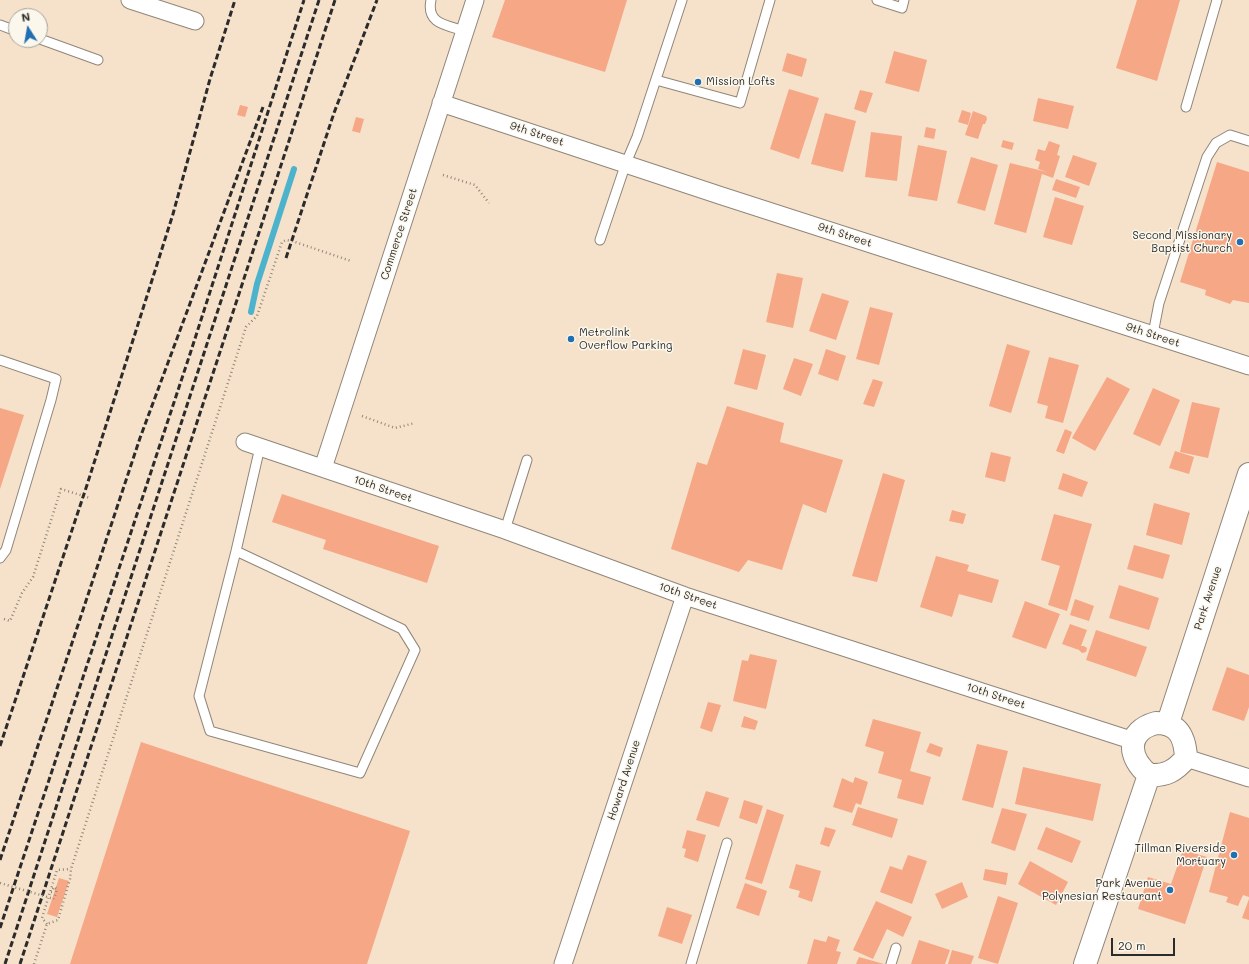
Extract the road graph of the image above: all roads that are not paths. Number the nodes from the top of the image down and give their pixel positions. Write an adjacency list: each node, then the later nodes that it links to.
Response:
1 (130, 0): 9 (street)
2 (431, 0): 10 (lane)
3 (475, 0): 10 (street, Commerce Street)
4 (682, 0): 13 (lane)
5 (770, 0): 13 (lane)
6 (877, 0): 7 (lane)
7 (904, 0)
8 (1217, 0): 15 (lane)
9 (195, 21)
10 (465, 31): 14 (street, Commerce Street)
11 (48, 42): 12 (lane)
12 (98, 60)
13 (656, 80): 17 (lane)
14 (441, 103): 17 (street, 9th Street); 24 (street, Commerce Street)
15 (1186, 107)
16 (1249, 141): 19 (lane)
17 (626, 164): 18 (lane); 19 (street, 9th Street)
18 (600, 240)
19 (1152, 334): 21 (street, 9th Street)
20 (0, 360): 28 (lane)
21 (1249, 366)
22 (253, 445): 24 (street, 10th Street); 27 (lane)
23 (527, 460): 26 (lane)
24 (323, 468): 26 (street, 10th Street)
25 (1249, 474): 30 (street, Park Avenue)
26 (505, 530): 29 (street, 10th Street)
27 (236, 551): 27 (lane)
28 (0, 558)
29 (685, 596): 31 (street, 10th Street); 37 (street, Howard Avenue)
30 (1168, 723): 31 (street); 32 (street)
31 (1134, 741): 33 (street)
32 (1186, 758): 33 (street); 34 (street)
33 (1149, 775): 40 (street)
34 (1249, 778)
35 (727, 843): 38 (lane)
36 (896, 948): 39 (lane)
37 (568, 963)
38 (691, 964)
39 (891, 964)
40 (1085, 964)

